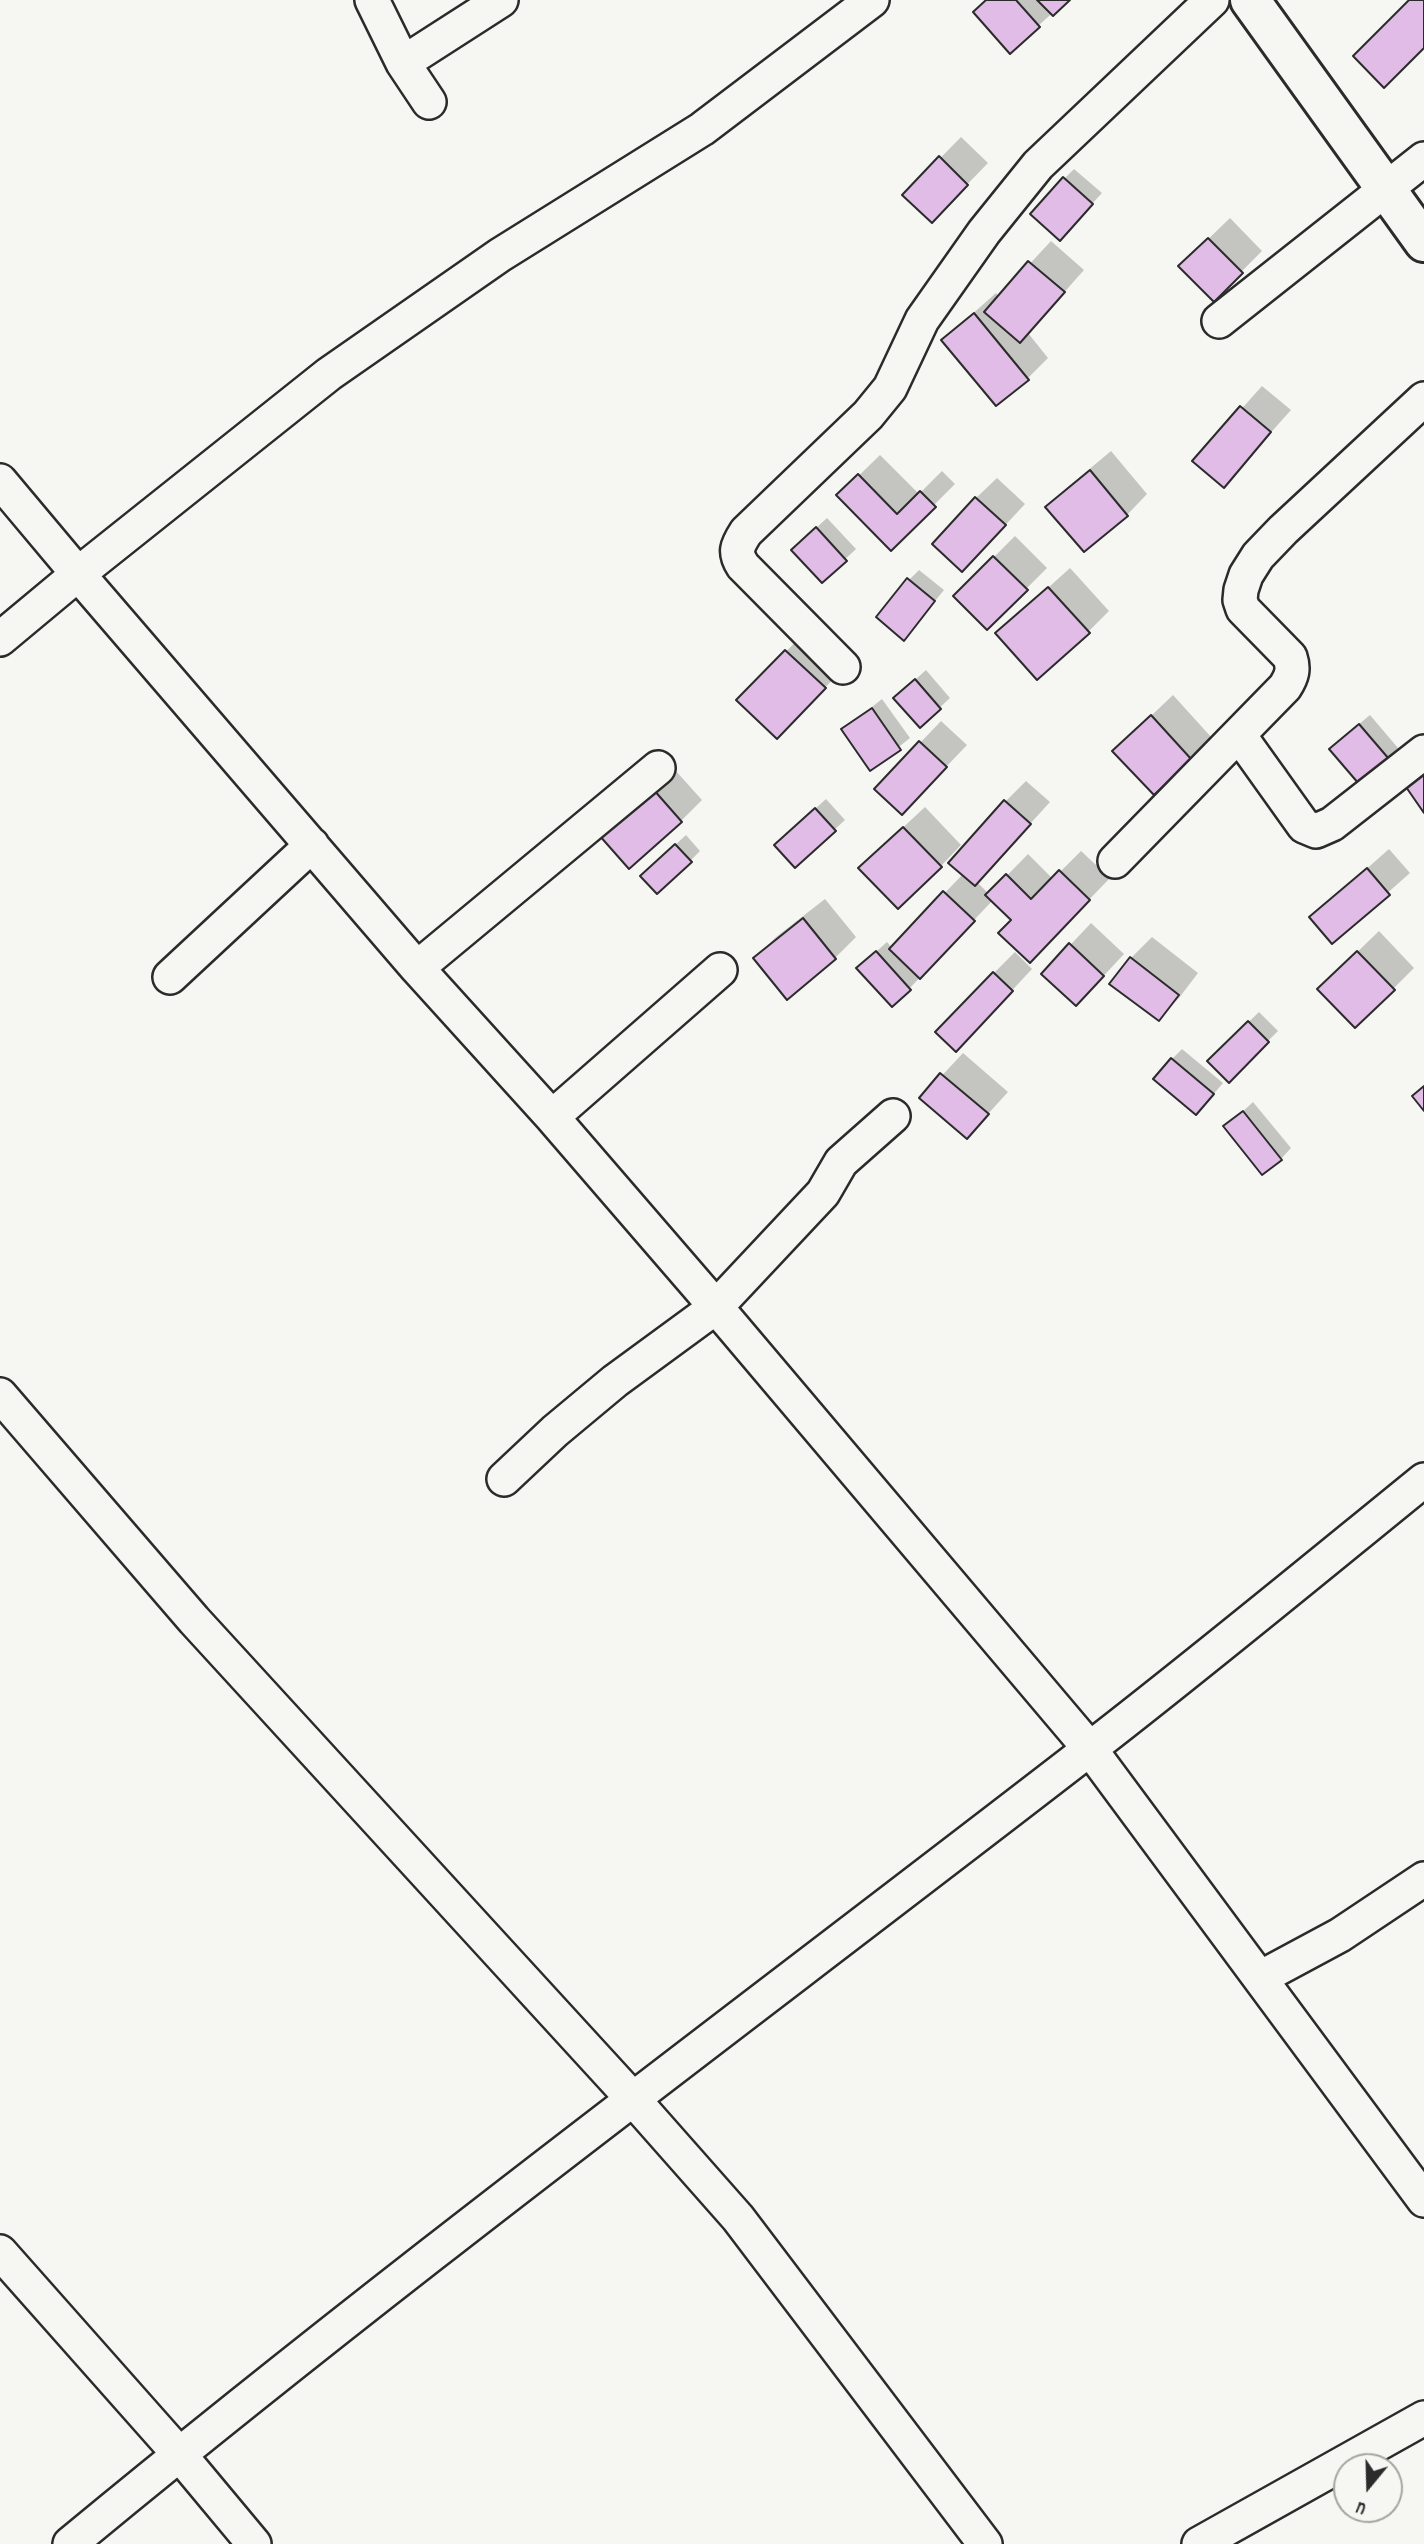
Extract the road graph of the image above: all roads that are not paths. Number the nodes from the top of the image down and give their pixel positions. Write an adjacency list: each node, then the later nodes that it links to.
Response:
1 (372, 0): 6 (street)
2 (501, 0): 6 (street)
3 (872, 0): 14 (street)
4 (1212, 0): 16 (street)
5 (1250, 0): 9 (street)
6 (403, 63): 7 (street)
7 (429, 102)
8 (1424, 159): 9 (street)
9 (1385, 189): 10 (street); 11 (street)
10 (1424, 242)
11 (1219, 321)
12 (1424, 399): 17 (street)
13 (0, 481): 14 (street)
14 (78, 574): 15 (street); 20 (street)
15 (0, 639)
16 (843, 667)
17 (1239, 735): 18 (street); 21 (street)
18 (1424, 752)
19 (658, 768): 22 (street)
20 (312, 845): 22 (street); 24 (street)
21 (1115, 861)
22 (417, 968): 26 (street)
23 (720, 970): 26 (street)
24 (170, 977)
25 (893, 1116): 27 (street)
26 (552, 1117): 27 (street)
27 (716, 1307): 29 (street); 31 (street)
28 (0, 1395): 34 (street)
29 (504, 1479)
30 (1424, 1480): 31 (street)
31 (1090, 1749): 33 (street); 34 (street)
32 (1424, 1879): 33 (street)
33 (1260, 1978): 35 (street)
34 (632, 2098): 38 (street); 42 (street)
35 (1424, 2200)
36 (0, 2252): 38 (street)
37 (1424, 2418): 39 (street)
38 (179, 2454): 40 (street); 41 (street)
39 (1202, 2543)
40 (70, 2544)
41 (254, 2544)
42 (985, 2544)

